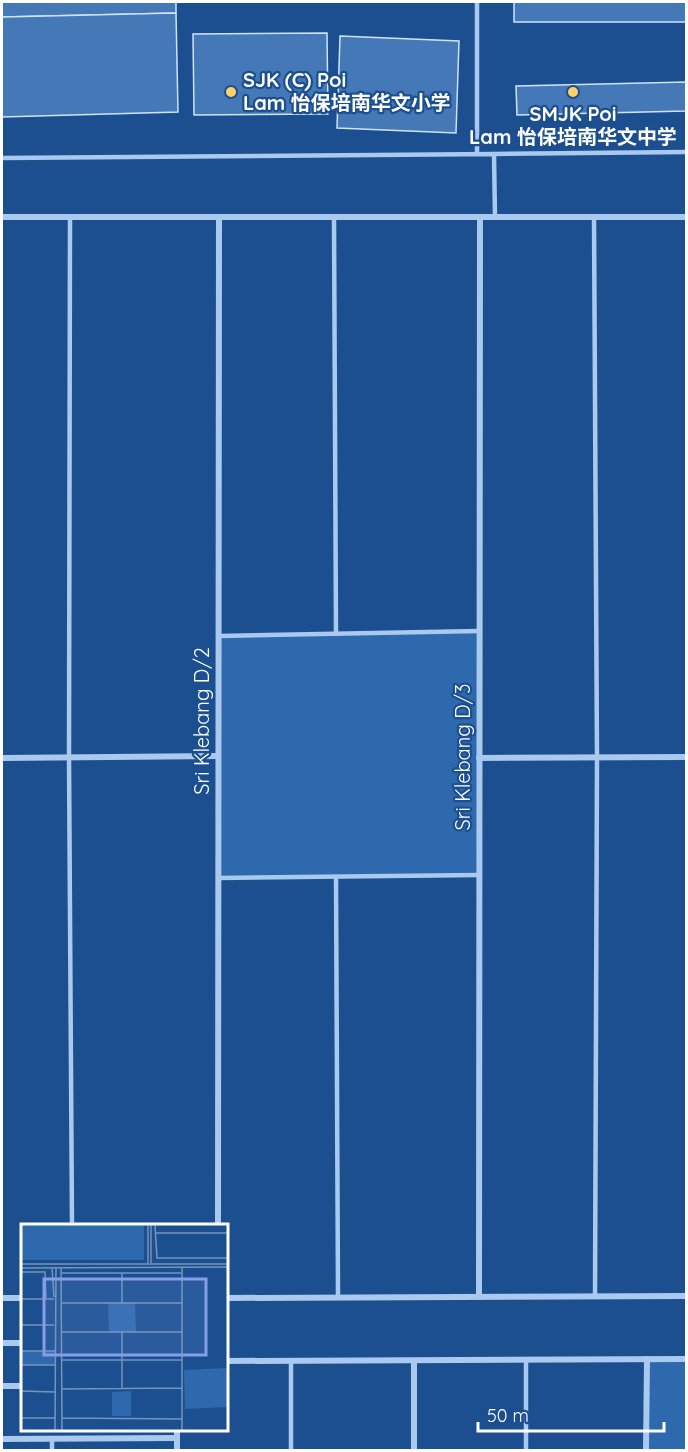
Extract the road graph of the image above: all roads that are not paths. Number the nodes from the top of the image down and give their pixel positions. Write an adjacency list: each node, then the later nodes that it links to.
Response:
1 (477, 2): 3 (lane)
2 (687, 152): 4 (lane)
3 (477, 154): 4 (lane); 5 (lane)
4 (494, 154): 11 (lane)
5 (2, 158)
6 (2, 217): 7 (street)
7 (70, 217): 8 (street); 18 (lane)
8 (219, 217): 9 (street); 16 (street, Sri Klebang D/2)
9 (334, 217): 10 (street); 15 (lane)
10 (480, 217): 11 (street); 14 (street, Sri Klebang D/3)
11 (495, 217): 12 (street)
12 (594, 217): 13 (street); 22 (lane)
13 (687, 217)
14 (479, 632): 15 (lane); 21 (street, Sri Klebang D/3)
15 (336, 634): 16 (lane)
16 (218, 636): 17 (street, Sri Klebang D/2)
17 (218, 756): 18 (street); 25 (street, Sri Klebang D/2)
18 (69, 757): 20 (street); 26 (lane)
19 (687, 757): 22 (street)
20 (2, 758)
21 (479, 758): 22 (street); 23 (street, Sri Klebang D/3)
22 (597, 758): 28 (lane)
23 (479, 875): 24 (lane); 31 (street, Sri Klebang D/3)
24 (336, 877): 25 (lane); 30 (lane)
25 (218, 878): 27 (street, Sri Klebang D/2)
26 (72, 1224)
27 (218, 1224)
28 (595, 1296): 29 (street); 31 (street)
29 (687, 1296)
30 (338, 1297): 31 (street); 34 (street)
31 (479, 1297)
32 (2, 1298): 33 (street)
33 (21, 1298)
34 (228, 1298)
35 (2, 1343): 36 (street)
36 (21, 1343)
37 (647, 1359): 38 (street); 39 (street); 54 (street)
38 (687, 1359)
39 (526, 1360): 42 (street); 53 (lane)
40 (228, 1361): 41 (street)
41 (291, 1361): 42 (street); 51 (lane)
42 (414, 1361): 52 (street)
43 (2, 1386): 44 (street)
44 (21, 1386)
45 (177, 1431): 47 (street)
46 (52, 1438): 47 (street); 48 (street); 49 (lane)
47 (177, 1438): 50 (street)
48 (2, 1439)
49 (52, 1450)
50 (177, 1450)
51 (291, 1450)
52 (414, 1450)
53 (526, 1450)
54 (646, 1450)

